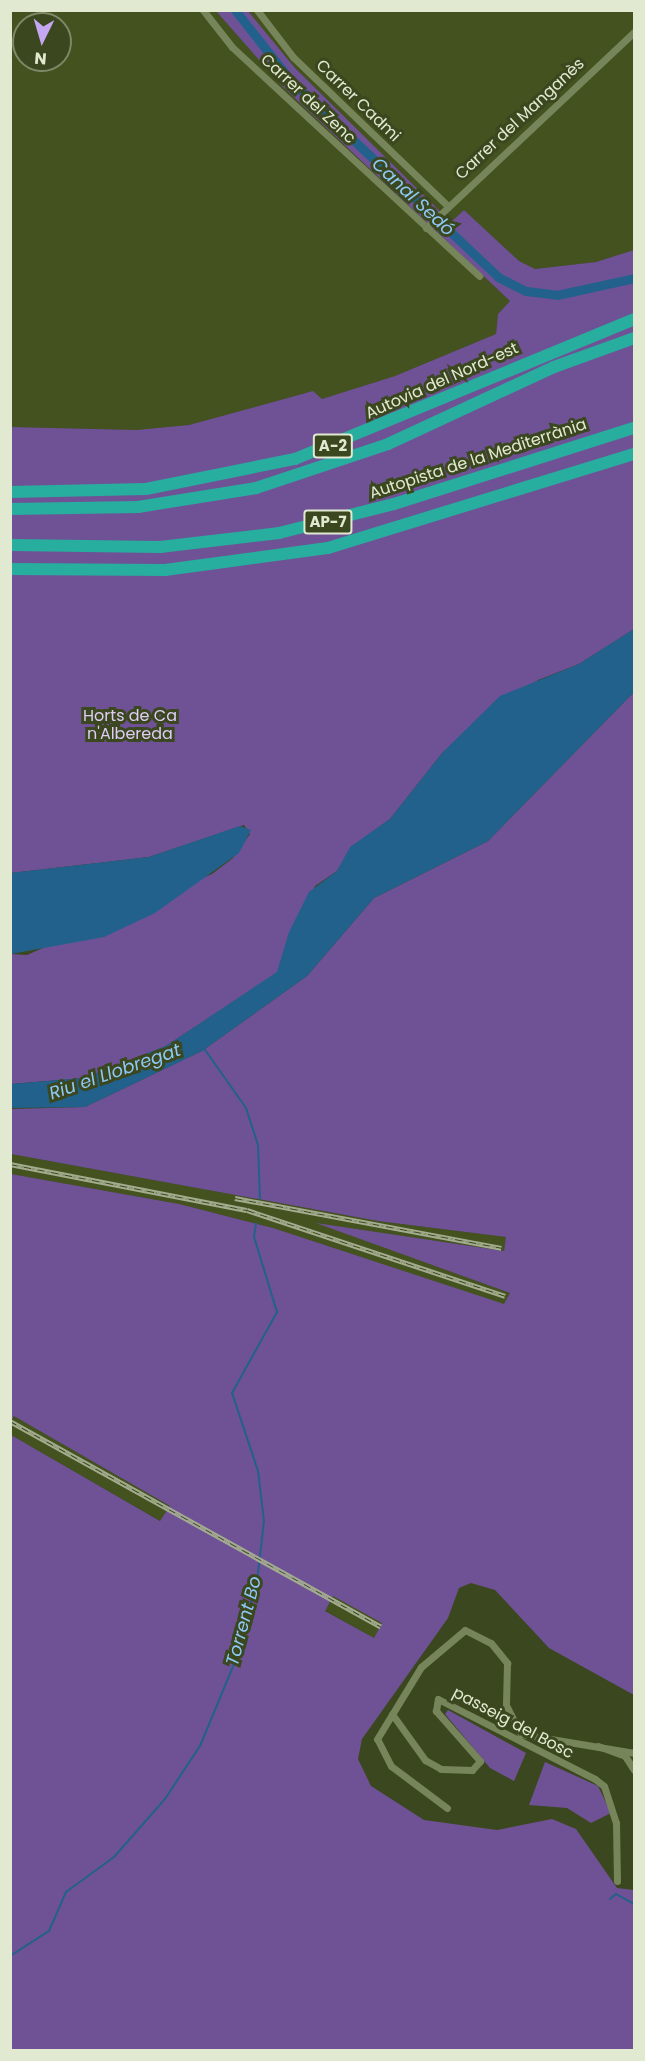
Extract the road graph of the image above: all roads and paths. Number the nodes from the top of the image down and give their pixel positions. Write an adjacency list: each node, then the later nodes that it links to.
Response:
1 (203, 10): 5 (street, Carrer del Zenc)
2 (257, 10): 4 (street, Carrer Cadmi)
3 (634, 32): 4 (street, Carrer del Manganès)
4 (444, 207): 5 (street, Carrer del Manganès)
5 (428, 225): 6 (street, Carrer del Zenc)
6 (479, 276)
7 (634, 319): 11 (highway, Autovia del Nord-est / A-2)
8 (634, 338): 12 (highway, Autovia del Nord-est / A-2)
9 (634, 428): 13 (highway, Autopista de la Mediterrània / AP-7)
10 (634, 454): 14 (highway, AP-7)
11 (10, 492)
12 (10, 509)
13 (10, 545)
14 (10, 569)
15 (392, 1714): 16 (street); 17 (street, passeig del Bosc); 21 (street)
16 (521, 1734): 17 (street); 18 (street)
17 (514, 1741): 22 (street, passeig del Bosc)
18 (588, 1742): 19 (street); 20 (street)
19 (634, 1753)
20 (634, 1770)
21 (447, 1808)
22 (617, 1881)

